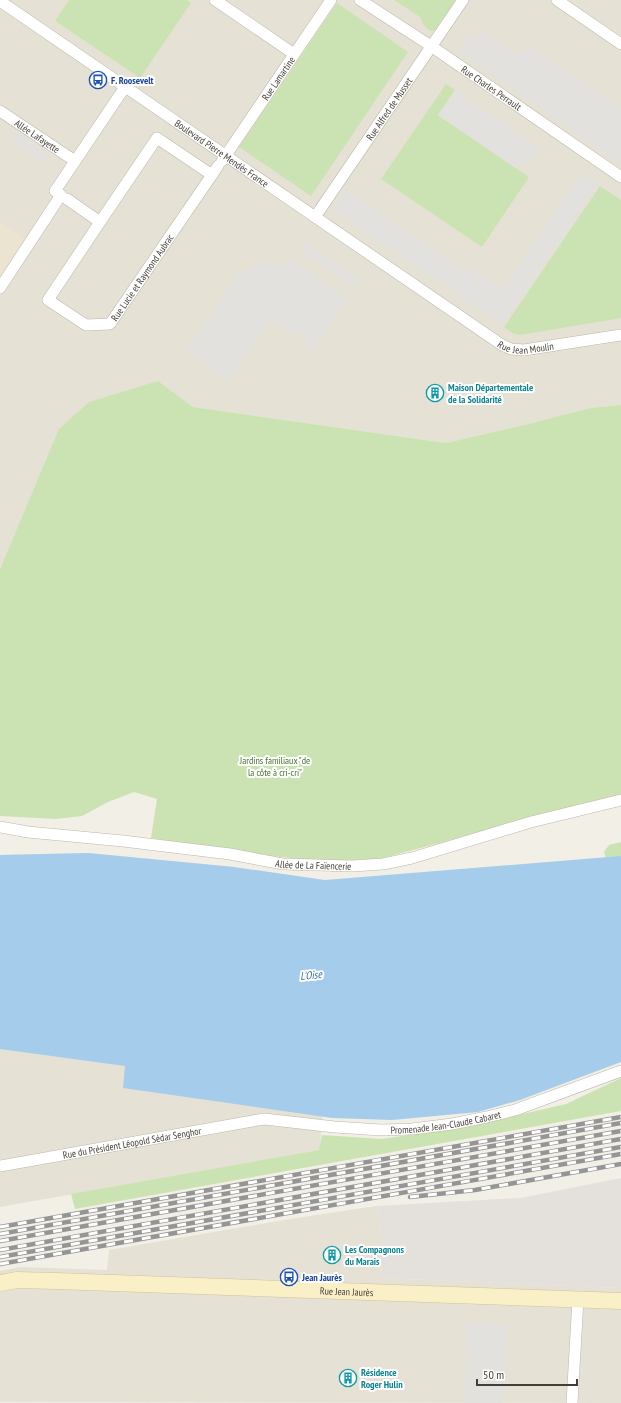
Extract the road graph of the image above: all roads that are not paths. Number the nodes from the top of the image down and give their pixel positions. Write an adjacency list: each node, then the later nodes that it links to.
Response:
1 (215, 0): 9 (street)
2 (331, 0): 9 (street, Rue Lamartine)
3 (360, 0): 8 (street, Rue Charles Perrault)
4 (463, 0): 8 (street, Rue Alfred de Musset)
5 (557, 0): 7 (street)
6 (0, 1): 10 (street, Boulevard Pierre Mendès France)
7 (621, 44)
8 (431, 46): 15 (street, Rue Charles Perrault); 17 (street, Rue Alfred de Musset)
9 (294, 54): 12 (street, Rue Lamartine)
10 (125, 87): 12 (street, Boulevard Pierre Mendès France); 13 (street)
11 (0, 111): 13 (street, Allée Lafayette)
12 (222, 161): 14 (street, Rue Lucie et Raymond Aubrac); 17 (street, Boulevard Pierre Mendès France)
13 (75, 162): 19 (street)
14 (212, 175): 18 (street, Rue Lucie et Raymond Aubrac); 18 (street, Rue Lucie et Raymond Aubrac)
15 (621, 177)
16 (67, 199): 18 (street)
17 (315, 217): 20 (street, Boulevard Pierre Mendès France)
18 (100, 222)
19 (0, 288)
20 (443, 304): 21 (street, Rue Jean Moulin)
21 (621, 335)
22 (621, 800): 23 (street, Allée de La Faïencerie)
23 (0, 827)
24 (621, 1071): 25 (street, Promenade Jean-Claude Cabaret)
25 (264, 1119): 26 (street, Rue du Président Léopold Sédar Senghor)
26 (0, 1166)
27 (0, 1283): 28 (street, Rue Jean Jaurès)
28 (578, 1299): 29 (street, Rue Jean Jaurès); 30 (street)
29 (621, 1301)
30 (572, 1403)

